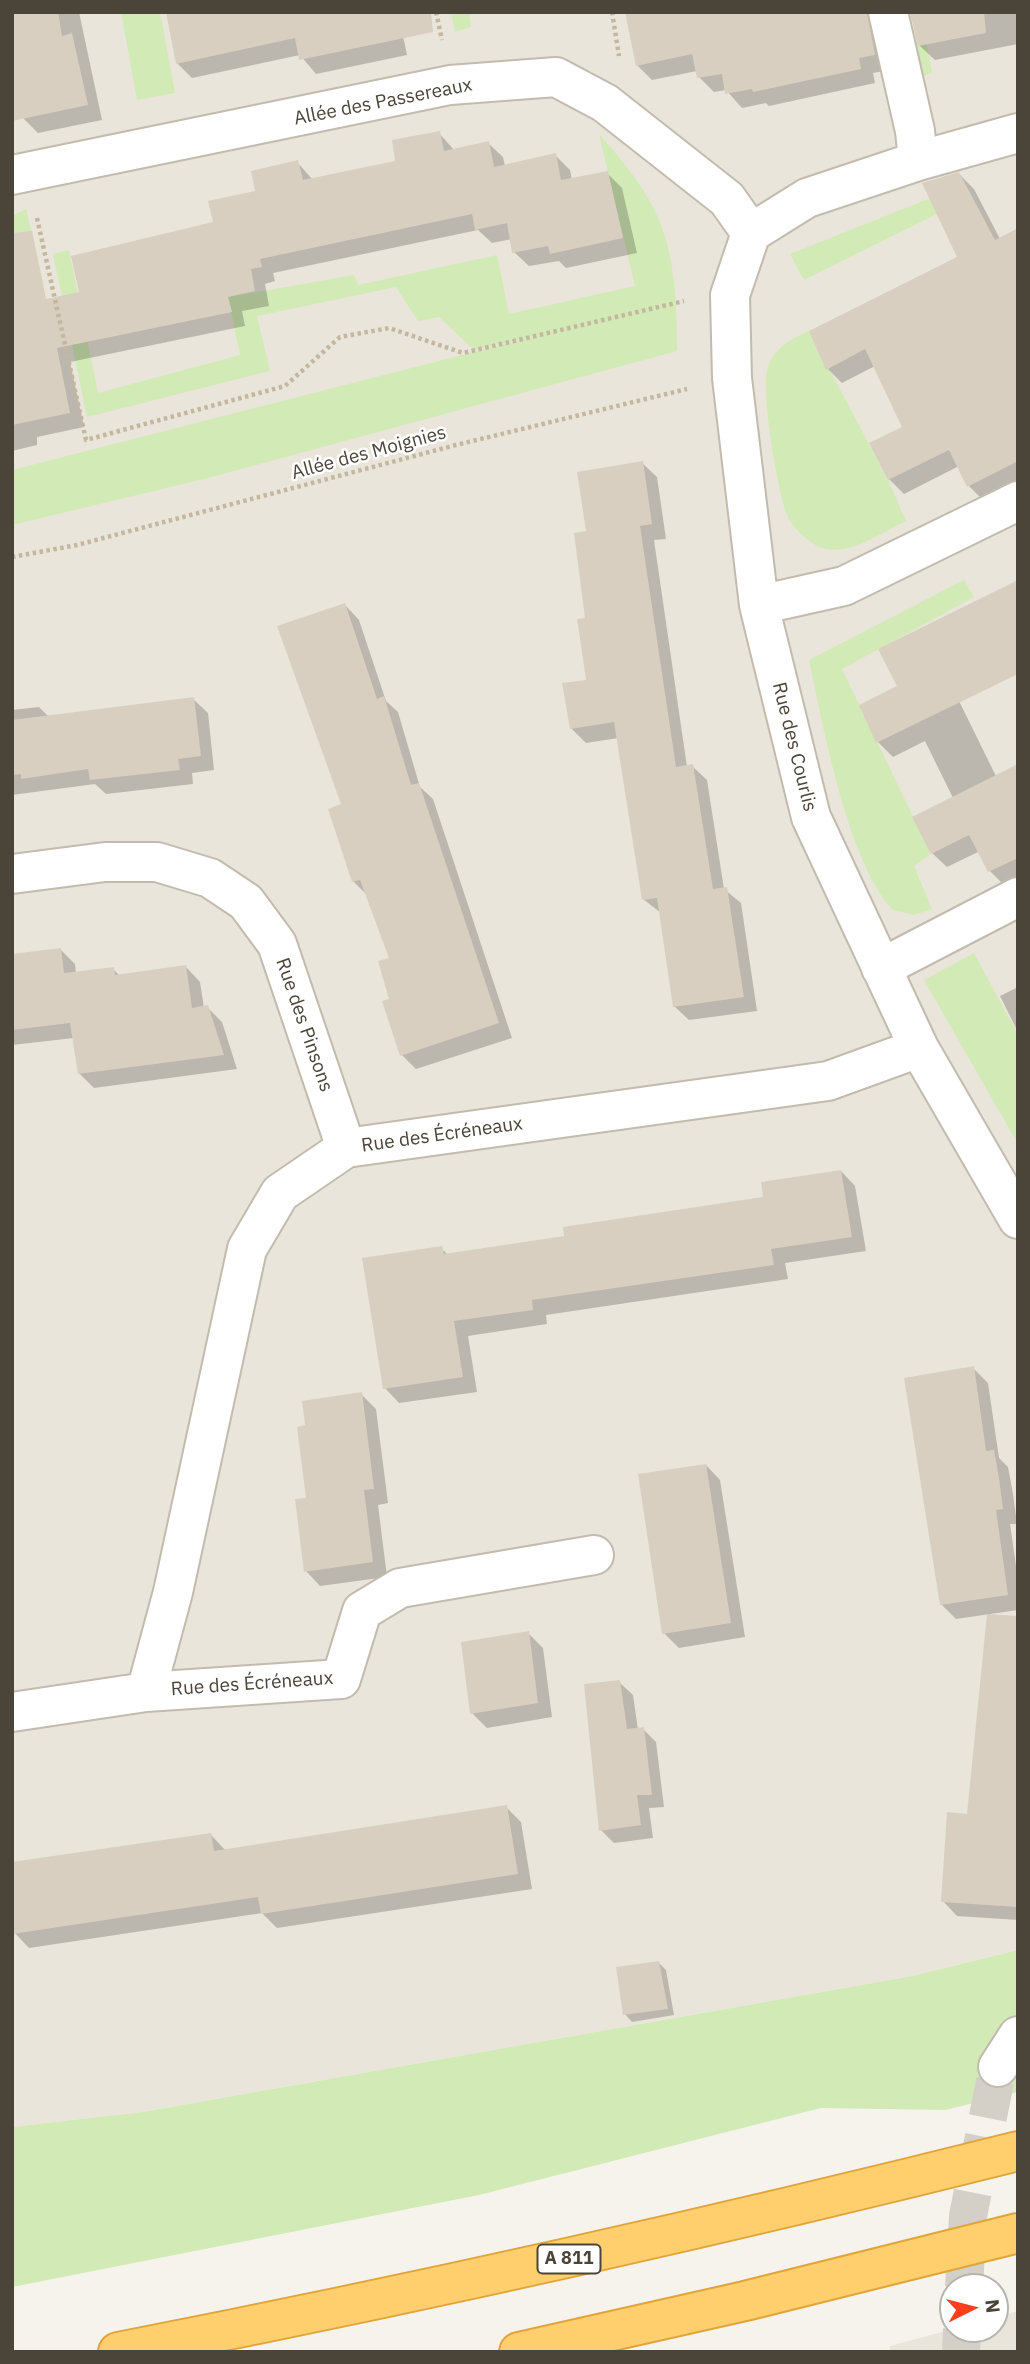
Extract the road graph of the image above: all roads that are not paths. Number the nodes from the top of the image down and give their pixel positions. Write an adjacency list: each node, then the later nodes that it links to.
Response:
1 (887, 12): 3 (street)
2 (1018, 133): 3 (street)
3 (918, 161): 5 (street)
4 (19, 174): 5 (street, Allée des Passereaux)
5 (751, 233): 7 (street, Rue des Courlis)
6 (1018, 501): 7 (street)
7 (759, 605): 10 (street, Rue des Courlis)
8 (12, 874): 12 (street, Rue des Pinsons)
9 (1018, 897): 10 (street)
10 (881, 968): 11 (street, Rue des Courlis)
11 (919, 1048): 12 (street, Rue des Écréneaux); 13 (street, Rue des Courlis)
12 (346, 1148): 15 (street, Rue des Écréneaux)
13 (1018, 1219)
14 (594, 1555): 15 (street, Rue des Écréneaux)
15 (146, 1692): 16 (street, Rue des Écréneaux)
16 (12, 1712)
17 (1018, 2151): 19 (highway, A 811)
18 (1018, 2233): 20 (highway)
19 (118, 2352)
20 (519, 2352)

